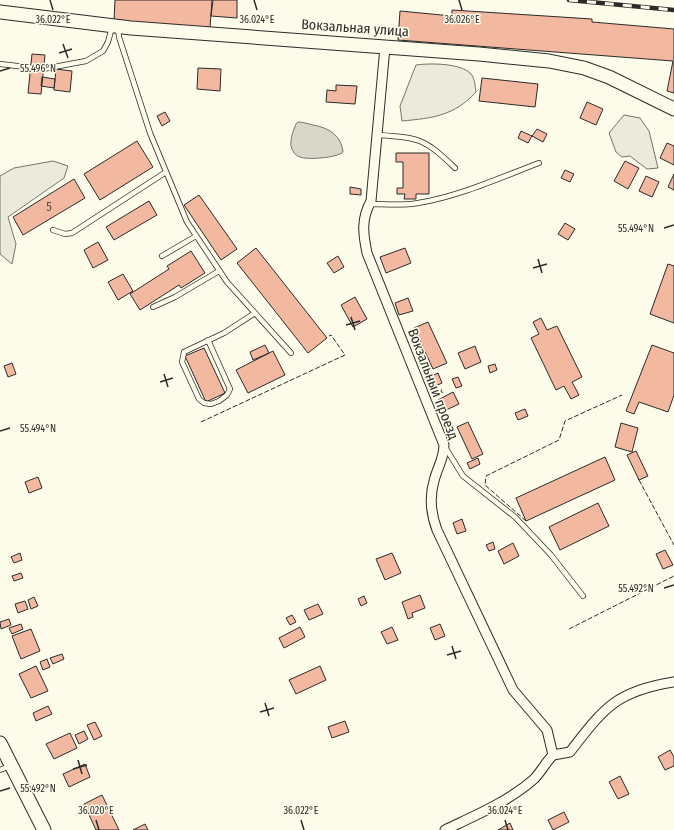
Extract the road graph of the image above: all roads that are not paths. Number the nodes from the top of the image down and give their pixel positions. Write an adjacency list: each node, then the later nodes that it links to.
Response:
1 (0, 12): 2 (main road, Вокзальная улица)
2 (115, 26): 3 (main road, Вокзальная улица); 4 (lane); 9 (lane)
3 (385, 47): 5 (main road, Вокзальная улица); 6 (street, Вокзальный проезд)
4 (0, 64)
5 (674, 109)
6 (377, 135): 8 (lane); 10 (street, Вокзальный проезд)
7 (539, 163): 10 (lane)
8 (456, 168)
9 (166, 172): 11 (lane); 12 (lane)
10 (369, 204): 19 (street, Вокзальный проезд)
11 (53, 230)
12 (196, 236): 13 (lane); 14 (lane)
13 (162, 256)
14 (219, 271): 15 (lane); 16 (lane)
15 (153, 307)
16 (255, 313): 17 (lane); 18 (lane)
17 (208, 340): 17 (lane)
18 (291, 353)
19 (444, 445): 20 (lane); 23 (street, Вокзальный проезд)
20 (583, 596)
21 (674, 682): 23 (street)
22 (0, 743): 24 (main road)
23 (553, 755): 26 (street)
24 (5, 768): 25 (main road)
25 (44, 830)
26 (445, 830)

